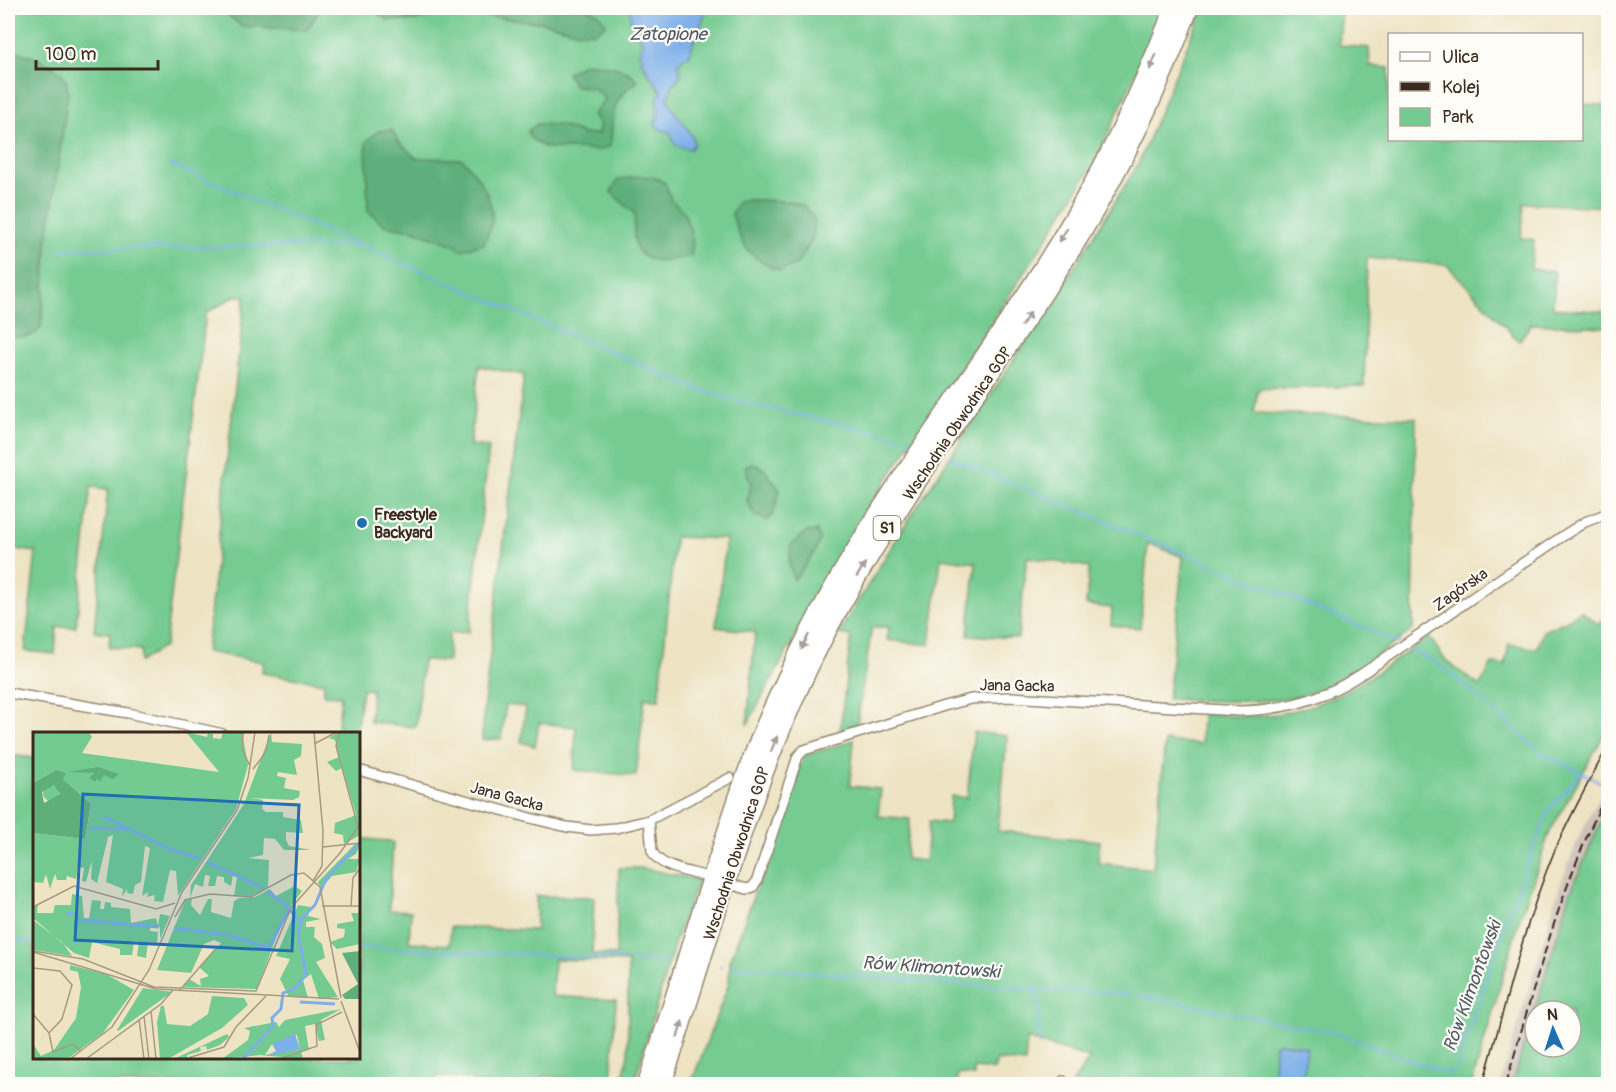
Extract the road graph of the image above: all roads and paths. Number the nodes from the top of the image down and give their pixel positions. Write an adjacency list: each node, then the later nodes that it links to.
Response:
1 (1174, 8): 12 (highway, Wschodnia Obwodnica GOP / S1, one-way to 12)
2 (1189, 8): 13 (highway, Wschodnia Obwodnica GOP / S1, one-way to 2)
3 (1608, 513): 5 (street, Zagórska)
4 (8, 693): 6 (street)
5 (1330, 693): 11 (street, Jana Gacka)
6 (216, 732)
7 (360, 771): 9 (street, Jana Gacka)
8 (730, 778): 9 (street, Jana Gacka)
9 (649, 820): 10 (street)
10 (704, 876)
11 (733, 885)
12 (647, 1084)
13 (662, 1084)

